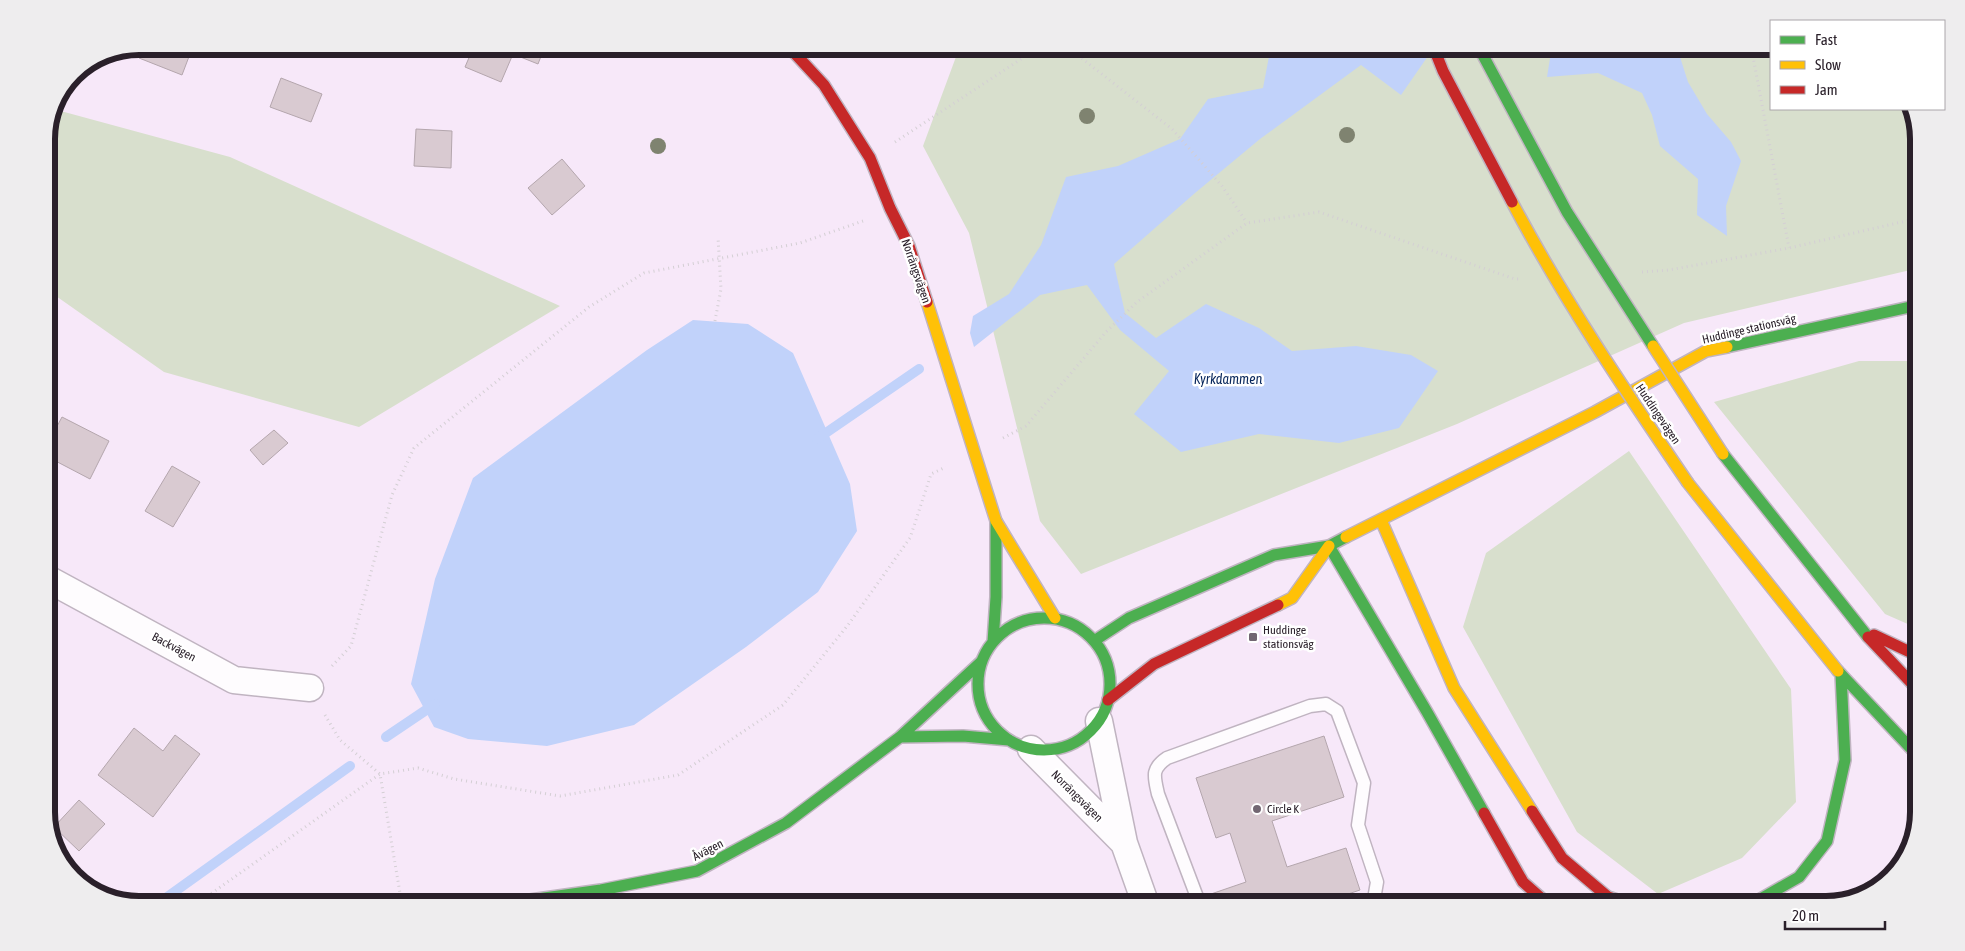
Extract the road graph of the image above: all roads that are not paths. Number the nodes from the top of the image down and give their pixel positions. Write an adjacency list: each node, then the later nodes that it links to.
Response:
1 (796, 55): 6 (street, Norrängsvägen)
2 (1437, 55): 15 (street, Huddingevägen, bridge)
3 (1483, 55): 10 (street, bridge)
4 (1910, 307): 5 (street, Huddinge stationsväg)
5 (1381, 520): 7 (street, Huddinge stationsväg); 28 (street)
6 (996, 521): 9 (street, Norrängsvägen); 12 (street, Norrängsvägen)
7 (1329, 546): 11 (street, Huddinge stationsväg); 18 (street, Huddinge stationsväg); 27 (street)
8 (55, 583): 17 (street, Backvägen)
9 (1055, 618): 11 (street); 12 (street)
10 (1863, 631): 13 (street); 16 (street)
11 (1094, 641): 18 (street)
12 (993, 642): 14 (street)
13 (1910, 652)
14 (982, 662): 19 (street, Åvägen); 20 (street)
15 (1841, 674): 21 (street, Huddingevägen); 29 (street)
16 (1910, 681)
17 (310, 688)
18 (1103, 710): 20 (street); 22 (street, Norrängsvägen)
19 (900, 737): 20 (street); 23 (street, Åvägen)
20 (1020, 745): 22 (street, Norrängsvägen)
21 (1910, 747)
22 (1124, 843): 24 (street, Norrängsvägen)
23 (558, 896)
24 (1143, 896)
25 (1197, 896): 26 (lane)
26 (1375, 896)
27 (1539, 896)
28 (1608, 896)
29 (1766, 896)

